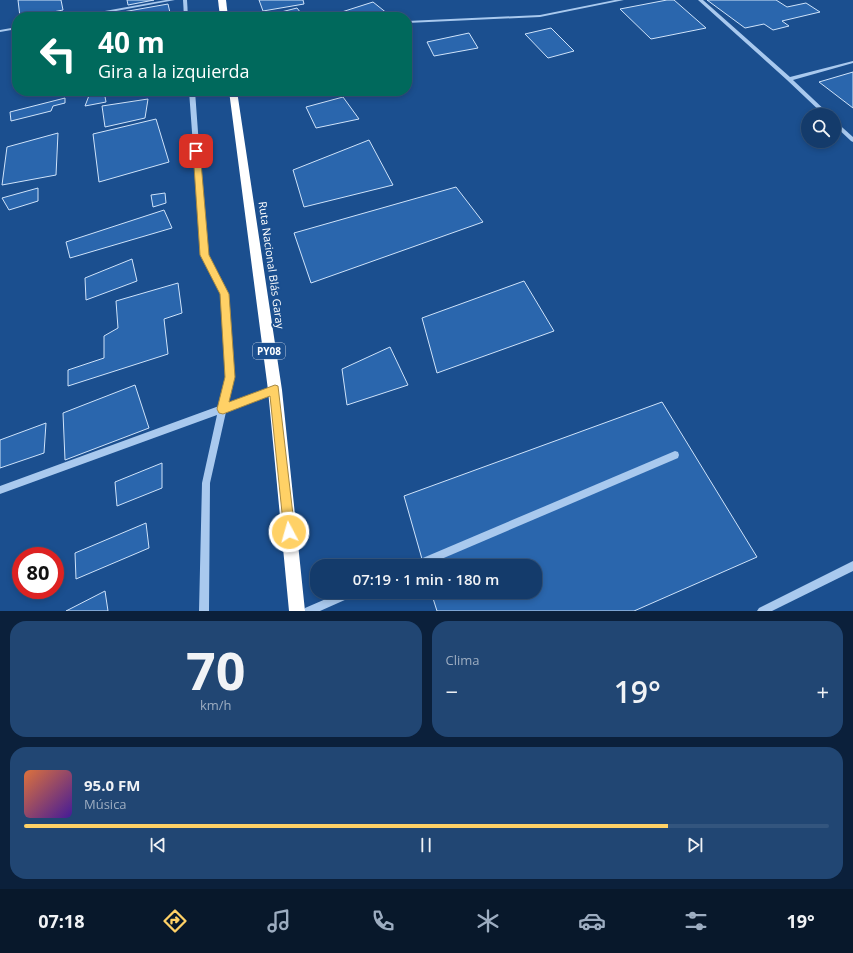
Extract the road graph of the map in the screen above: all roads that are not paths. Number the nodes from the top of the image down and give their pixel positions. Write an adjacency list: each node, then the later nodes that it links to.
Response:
1 (173, 0): 6 (street)
2 (185, 0): 7 (street)
3 (222, 0): 8 (highway)
4 (622, 0): 9 (street)
5 (700, 0): 13 (street)
6 (105, 12)
7 (186, 12)
8 (223, 12)
9 (412, 22)
10 (12, 29): 11 (street)
11 (0, 31)
12 (853, 62): 13 (street)
13 (789, 79): 16 (street)
14 (192, 96): 20 (street)
15 (234, 96): 19 (highway, Ruta Nacional Blás Garay / PY08)
16 (820, 108)
17 (841, 129): 18 (street)
18 (853, 140)
19 (275, 390): 20 (street); 27 (highway, Ruta Nacional Blás Garay / PY08)
20 (223, 409): 22 (street); 26 (street)
21 (675, 455): 23 (street)
22 (0, 490)
23 (430, 559)
24 (853, 566): 29 (street)
25 (336, 599): 28 (street)
26 (204, 611)
27 (298, 611)
28 (308, 611)
29 (762, 611)

